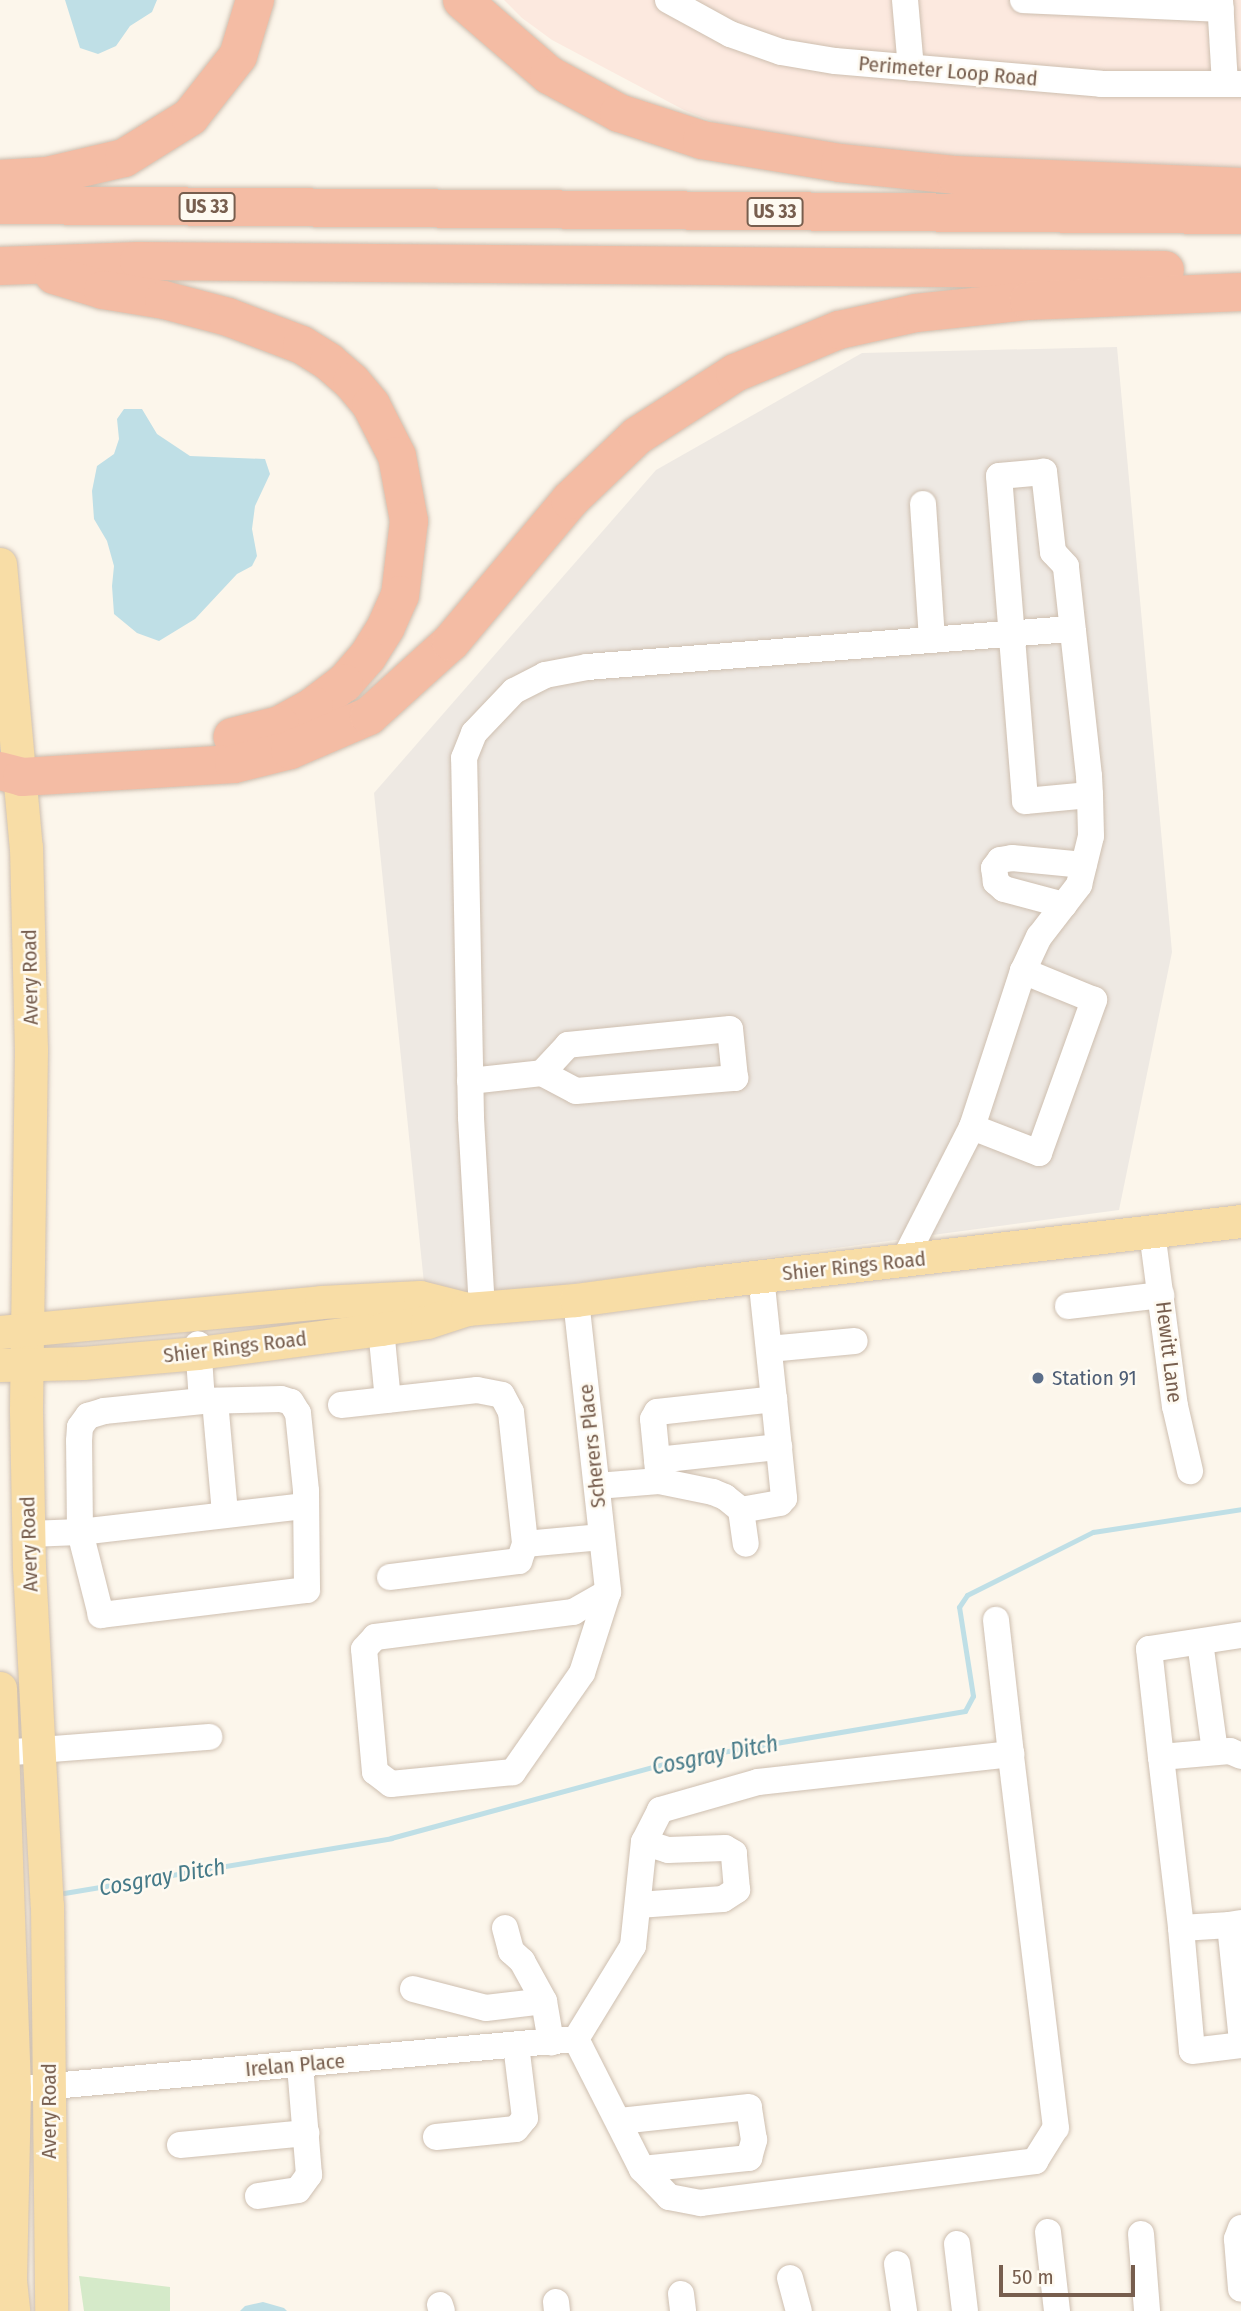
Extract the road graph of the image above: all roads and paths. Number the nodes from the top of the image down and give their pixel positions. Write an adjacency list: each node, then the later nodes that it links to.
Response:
1 (255, 0): 11 (highway)
2 (462, 0): 12 (highway)
3 (668, 0): 9 (street, Perimeter Loop Road)
4 (905, 0): 9 (street)
5 (1023, 0): 6 (street)
6 (1098, 2): 7 (street)
7 (1158, 3): 8 (street)
8 (1221, 5): 10 (street)
9 (911, 68): 10 (street, Perimeter Loop Road)
10 (1233, 84)
11 (0, 179)
12 (1241, 187)
13 (0, 205): 14 (highway, US 33)
14 (1241, 215)
15 (15, 266): 16 (highway); 23 (highway)
16 (1241, 271)
17 (1241, 292): 23 (highway)
18 (923, 504): 22 (street)
19 (0, 564): 23 (main road, Avery Road)
20 (1073, 629): 21 (street); 21 (street); 24 (street)
21 (1012, 635): 22 (street); 24 (street)
22 (932, 640): 29 (street)
23 (10, 764): 44 (main road, Avery Road)
24 (1090, 795): 25 (street)
25 (1084, 865): 26 (street); 26 (street)
26 (1064, 905): 27 (street)
27 (1023, 971): 30 (street); 30 (street)
28 (542, 1073): 28 (street); 29 (street)
29 (470, 1081): 39 (street)
30 (972, 1128): 33 (street)
31 (1241, 1221): 32 (main road, Shier Rings Road)
32 (1152, 1232): 33 (main road, Shier Rings Road); 35 (street, Hewitt Lane)
33 (904, 1260): 34 (main road, Shier Rings Road)
34 (761, 1276): 37 (main road, Shier Rings Road); 43 (street)
35 (1161, 1295): 38 (street); 51 (street, Hewitt Lane)
36 (352, 1300): 39 (main road, Shier Rings Road); 42 (main road); 44 (main road, Shier Rings Road)
37 (576, 1300): 39 (main road, Shier Rings Road); 52 (street, Scherers Place)
38 (1068, 1306)
39 (475, 1309): 40 (main road, Shier Rings Road)
40 (381, 1329): 42 (main road, Shier Rings Road); 46 (street)
41 (855, 1341): 43 (street)
42 (198, 1348): 44 (main road, Shier Rings Road); 47 (street)
43 (769, 1349): 45 (street)
44 (13, 1352): 57 (main road, Avery Road)
45 (774, 1399): 49 (street); 50 (street)
46 (388, 1400): 48 (street); 59 (street)
47 (209, 1401): 53 (street); 55 (street); 56 (street)
48 (341, 1405)
49 (779, 1447): 50 (street); 54 (street)
50 (658, 1470): 52 (street); 54 (street)
51 (1190, 1471)
52 (597, 1486): 58 (street, Scherers Place)
53 (306, 1506): 55 (street); 56 (street)
54 (741, 1510): 60 (street)
55 (225, 1514): 56 (street)
56 (80, 1532): 57 (street)
57 (29, 1534): 68 (main road, Avery Road)
58 (602, 1536): 59 (street); 62 (street, Scherers Place)
59 (525, 1544): 61 (street)
60 (746, 1544)
61 (390, 1577)
62 (608, 1592): 62 (street)
63 (996, 1620): 71 (street)
64 (1241, 1635): 65 (street)
65 (1200, 1642): 69 (street); 73 (street)
66 (0, 1688): 70 (main road, Avery Road)
67 (209, 1737): 68 (street)
68 (39, 1751): 70 (street); 86 (main road, Avery Road)
69 (1215, 1752): 72 (street); 73 (street)
70 (1, 1753): 87 (main road, Avery Road)
71 (1011, 1754): 74 (street); 92 (street)
72 (1241, 1756)
73 (1161, 1757): 78 (street)
74 (644, 1842): 75 (street); 75 (street)
75 (638, 1905): 82 (street)
76 (1236, 1924): 78 (street); 81 (street)
77 (505, 1928): 80 (street)
78 (1181, 1928): 84 (street)
79 (413, 1989): 80 (street)
80 (544, 2001): 82 (street)
81 (1241, 2032)
82 (564, 2040): 83 (street, Irelan Place); 88 (street)
83 (516, 2045): 85 (street, Irelan Place); 90 (street)
84 (1241, 2045)
85 (300, 2065): 86 (street, Irelan Place); 89 (street)
86 (50, 2101): 87 (street, Irelan Place); 102 (main road, Avery Road)
87 (9, 2103): 101 (main road, Avery Road)
88 (620, 2121): 92 (street); 92 (street)
89 (306, 2133): 91 (street); 93 (street)
90 (436, 2137)
91 (180, 2145)
92 (642, 2169)
93 (258, 2196)
94 (1241, 2228): 100 (street)
95 (1048, 2232): 106 (street)
96 (1141, 2234): 107 (street)
97 (957, 2244): 105 (street)
98 (897, 2264): 104 (street)
99 (790, 2278): 103 (street)
100 (1241, 2289)
101 (13, 2311)
102 (51, 2311)
103 (799, 2311)
104 (904, 2311)
105 (965, 2311)
106 (1057, 2311)
107 (1147, 2311)

